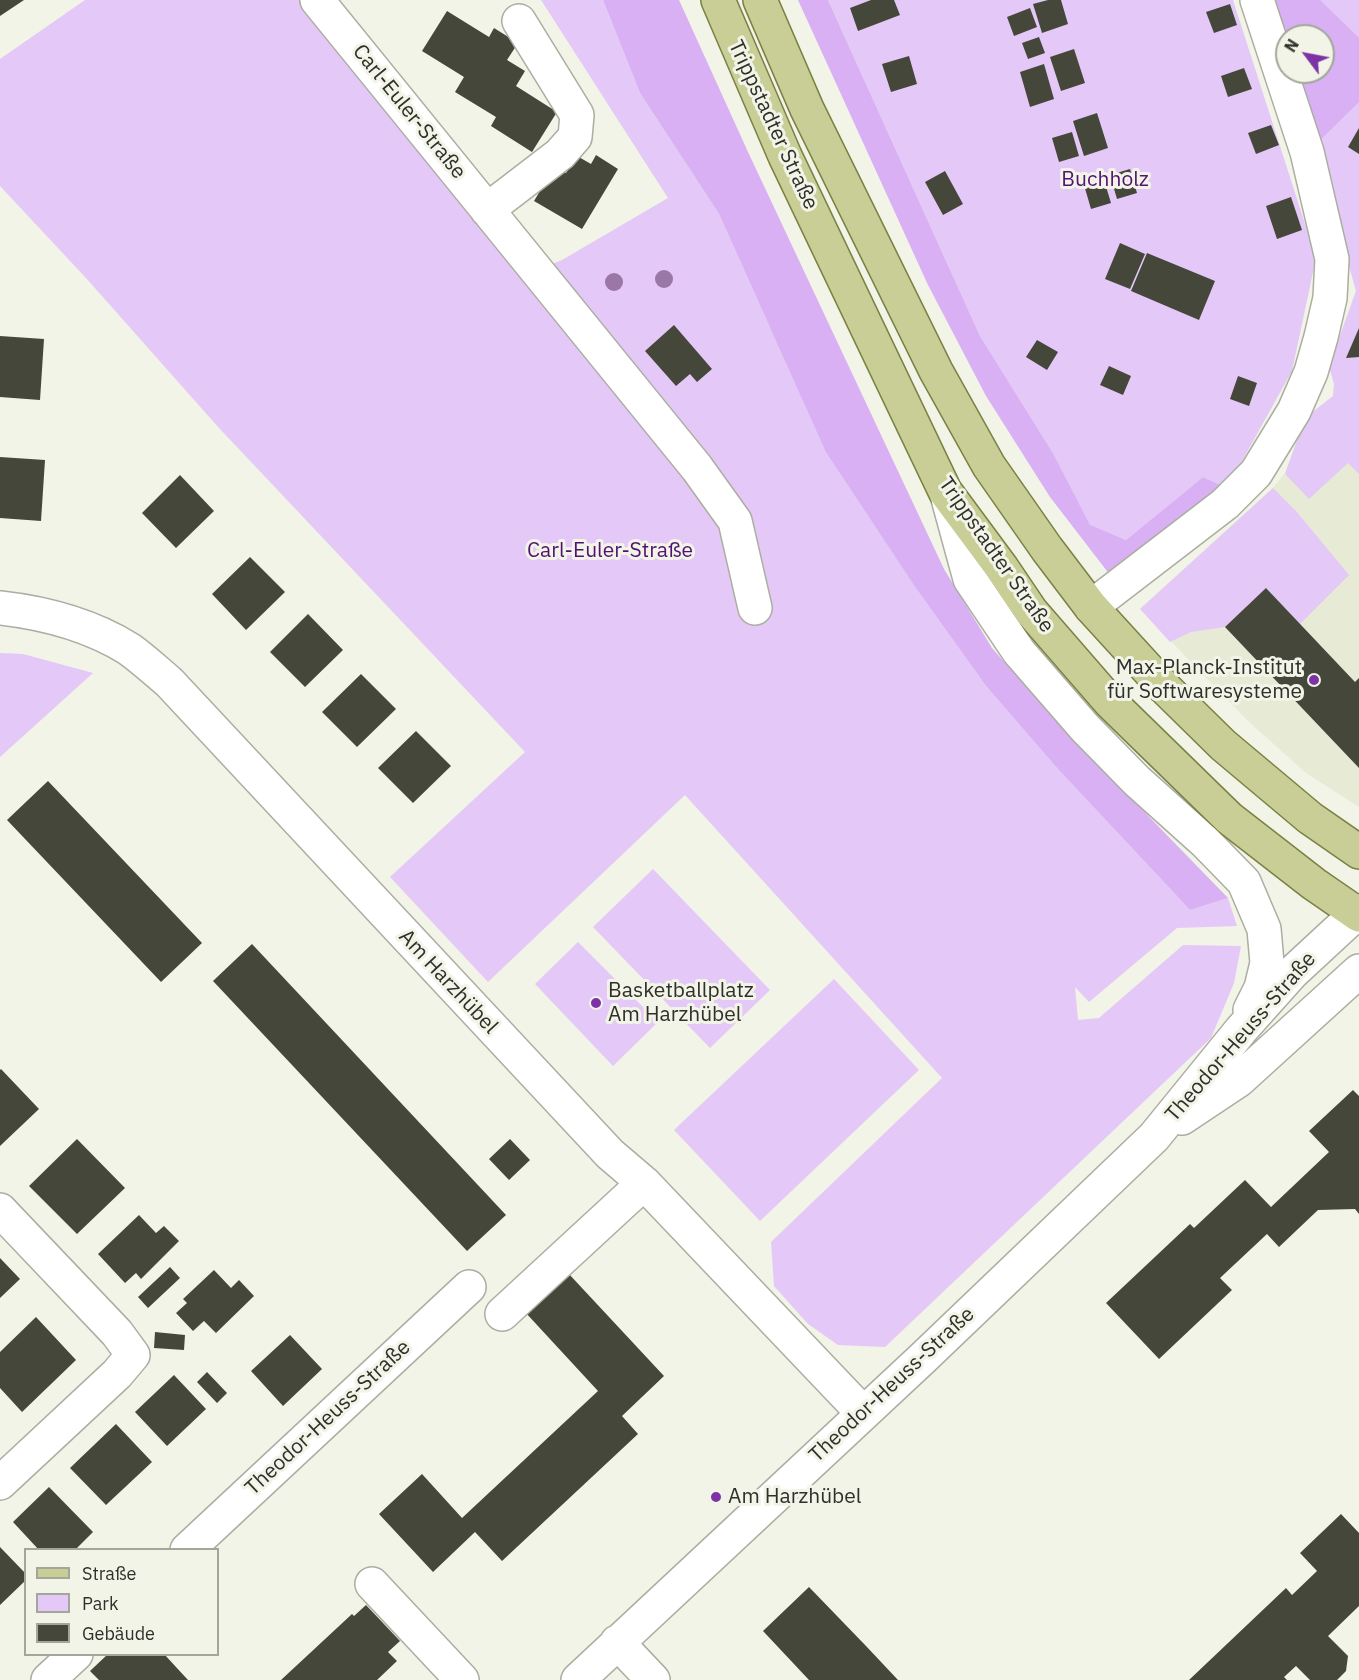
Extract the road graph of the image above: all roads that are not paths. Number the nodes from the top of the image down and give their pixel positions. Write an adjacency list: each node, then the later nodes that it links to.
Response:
1 (317, 0): 6 (street, Carl-Euler-Straße)
2 (718, 0): 7 (main road, Trippstadter Straße)
3 (760, 0): 8 (main road, Trippstadter Straße)
4 (1257, 0): 8 (street)
5 (519, 21): 6 (street)
6 (487, 210): 10 (street, Carl-Euler-Straße)
7 (945, 490): 12 (main road, Trippstadter Straße); 14 (street)
8 (1091, 607): 11 (main road, Trippstadter Straße)
9 (0, 608): 16 (street, Am Harzhübel)
10 (755, 608)
11 (1359, 852)
12 (1358, 913): 14 (street, Theodor-Heuss-Straße)
13 (1359, 971): 15 (street, Theodor-Heuss-Straße)
14 (1241, 1030): 15 (street, Theodor-Heuss-Straße)
15 (1154, 1137): 20 (street, Theodor-Heuss-Straße)
16 (644, 1183): 19 (street); 20 (street, Am Harzhübel)
17 (0, 1210): 21 (street)
18 (469, 1287): 22 (street, Theodor-Heuss-Straße)
19 (502, 1314)
20 (863, 1413): 24 (street, Theodor-Heuss-Straße)
21 (0, 1483)
22 (190, 1548)
23 (372, 1584): 27 (street)
24 (617, 1642): 28 (street, Theodor-Heuss-Straße); 29 (street)
25 (74, 1656): 26 (street)
26 (48, 1680)
27 (462, 1680)
28 (578, 1680)
29 (652, 1680)

